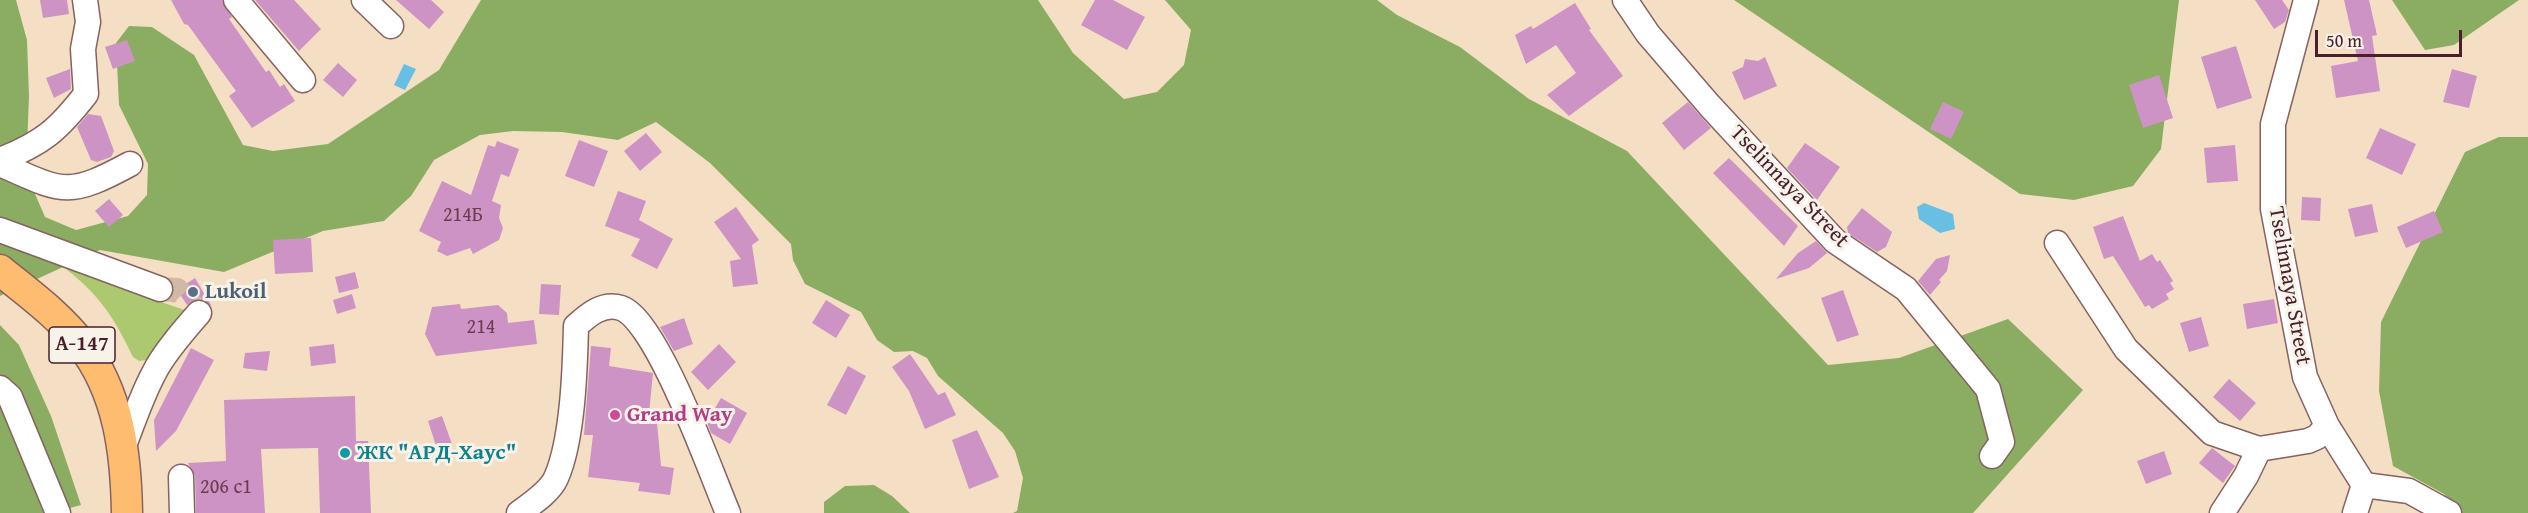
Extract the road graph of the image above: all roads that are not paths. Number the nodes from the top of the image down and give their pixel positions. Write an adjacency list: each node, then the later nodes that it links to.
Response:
1 (85, 0): 8 (street)
2 (236, 0): 7 (street)
3 (364, 0): 6 (street)
4 (1625, 0): 21 (street, Tselinnaya Street)
5 (2307, 0): 18 (street, Tselinnaya Street)
6 (392, 26)
7 (303, 80)
8 (0, 162): 9 (street)
9 (130, 164)
10 (0, 230): 13 (street)
11 (2057, 243): 20 (street)
12 (0, 270): 19 (main road, А-147)
13 (160, 289)
14 (199, 313): 19 (street)
15 (0, 388): 17 (street)
16 (0, 400): 17 (street)
17 (20, 422): 24 (street)
18 (2327, 426): 20 (street); 23 (street, Tselinnaya Street)
19 (123, 448): 25 (main road, А-147)
20 (2259, 449): 29 (street)
21 (1992, 456)
22 (182, 477): 26 (street)
23 (2364, 485): 30 (street); 31 (street)
24 (58, 513)
25 (127, 513)
26 (182, 513)
27 (519, 513): 28 (street)
28 (728, 513)
29 (2222, 513)
30 (2355, 513)
31 (2449, 513)

